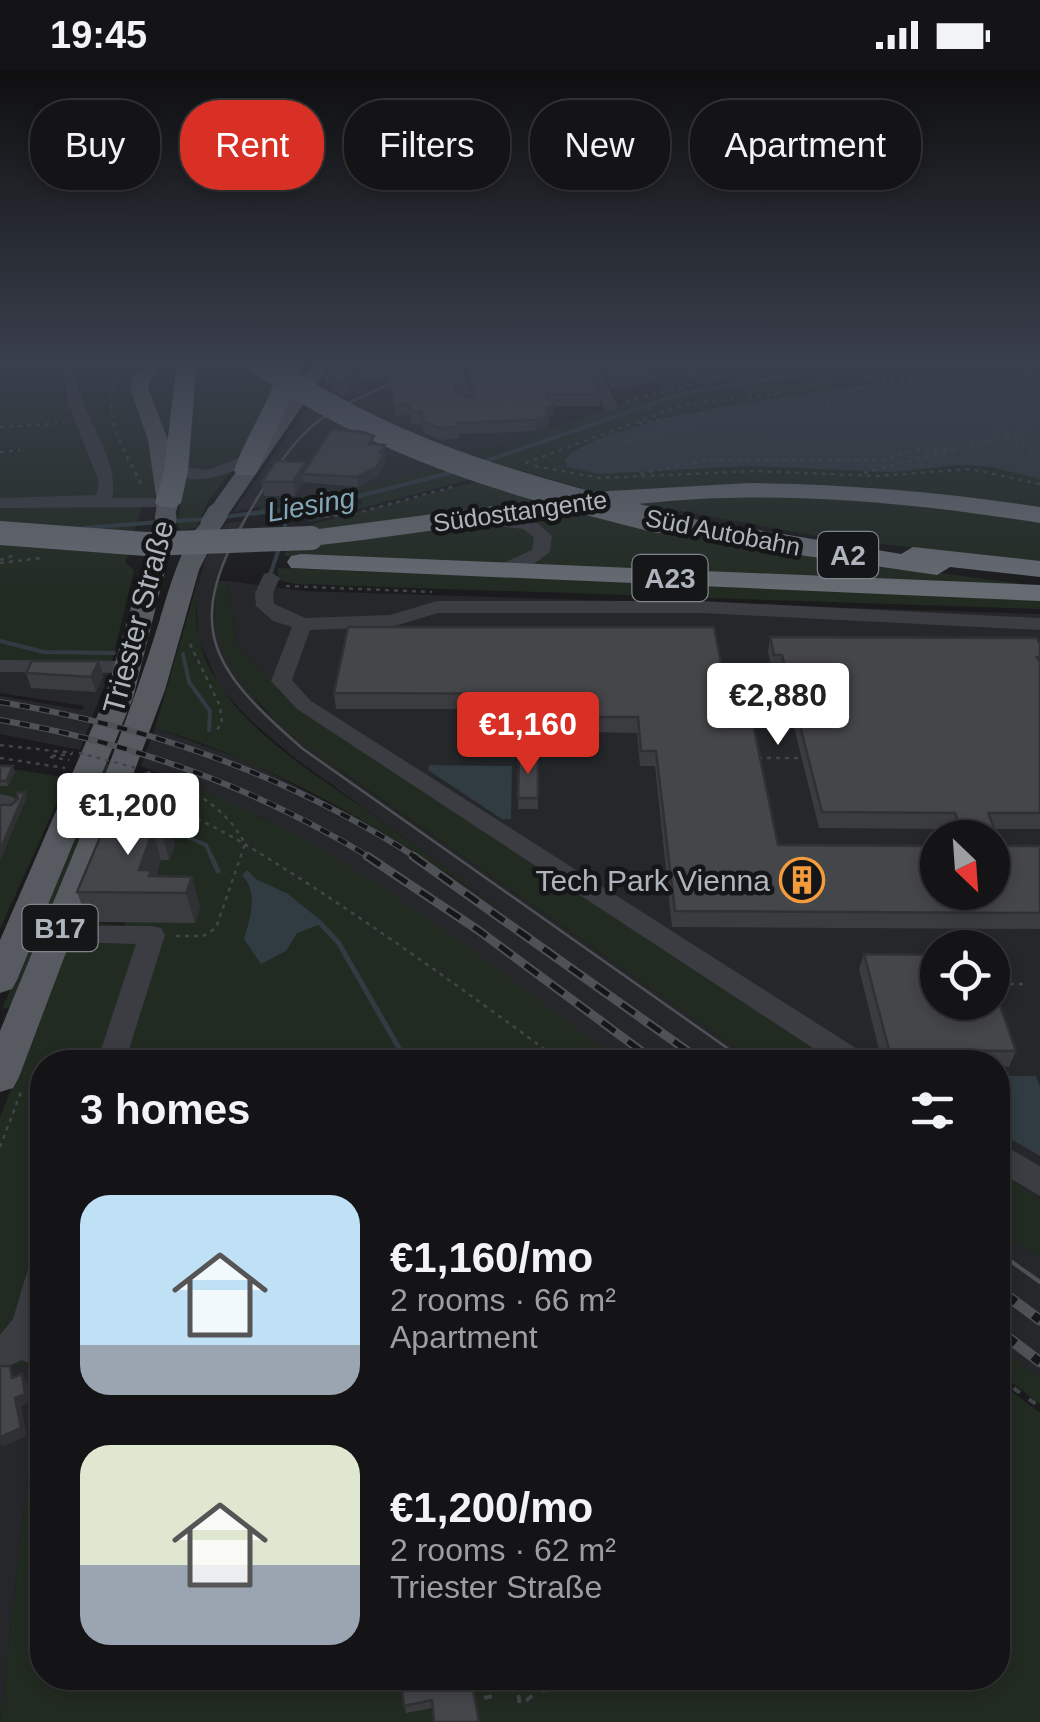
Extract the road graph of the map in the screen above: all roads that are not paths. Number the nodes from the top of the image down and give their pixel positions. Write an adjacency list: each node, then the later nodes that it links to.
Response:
1 (91, 438): 11 (street)
2 (157, 438): 12 (main road, Triester Straße / B17)
3 (179, 438): 9 (highway)
4 (262, 438): 8 (highway)
5 (275, 438): 8 (main road, Triester Straße / B17)
6 (392, 438): 15 (highway, Süd Autobahn / A2, bridge)
7 (416, 438): 15 (highway, Süd Autobahn / A2, bridge)
8 (248, 465): 9 (street); 32 (main road, Triester Straße / B17)
9 (176, 471): 12 (highway)
10 (0, 503): 11 (street)
11 (97, 503): 12 (street)
12 (162, 512): 27 (main road, Triester Straße / B17)
13 (1040, 515): 14 (highway, Südosttangente / A23)
14 (469, 518): 18 (highway, Südosttangente / A23); 20 (street)
15 (668, 518): 19 (highway, Süd Autobahn / A2); 22 (highway, Süd Autobahn / A2)
16 (0, 533): 18 (highway, Südosttangente / A23, bridge)
17 (0, 546): 18 (highway, Südosttangente / A23)
18 (306, 550): 20 (highway, Südosttangente / A23)
19 (1040, 569)
20 (500, 570): 23 (highway, Südosttangente / A23)
21 (271, 578): 24 (street)
22 (1040, 578)
23 (1040, 593)
24 (304, 624): 25 (street); 31 (street)
25 (1040, 624)
26 (0, 666): 27 (street)
27 (129, 668): 29 (main road, Triester Straße / B17)
28 (80, 935): 30 (street)
29 (0, 980)
30 (115, 1050)
31 (837, 1050)
32 (0, 1077)
33 (1010, 1163): 34 (street)
34 (1040, 1182)
35 (30, 1316): 36 (street)
36 (21, 1349)

